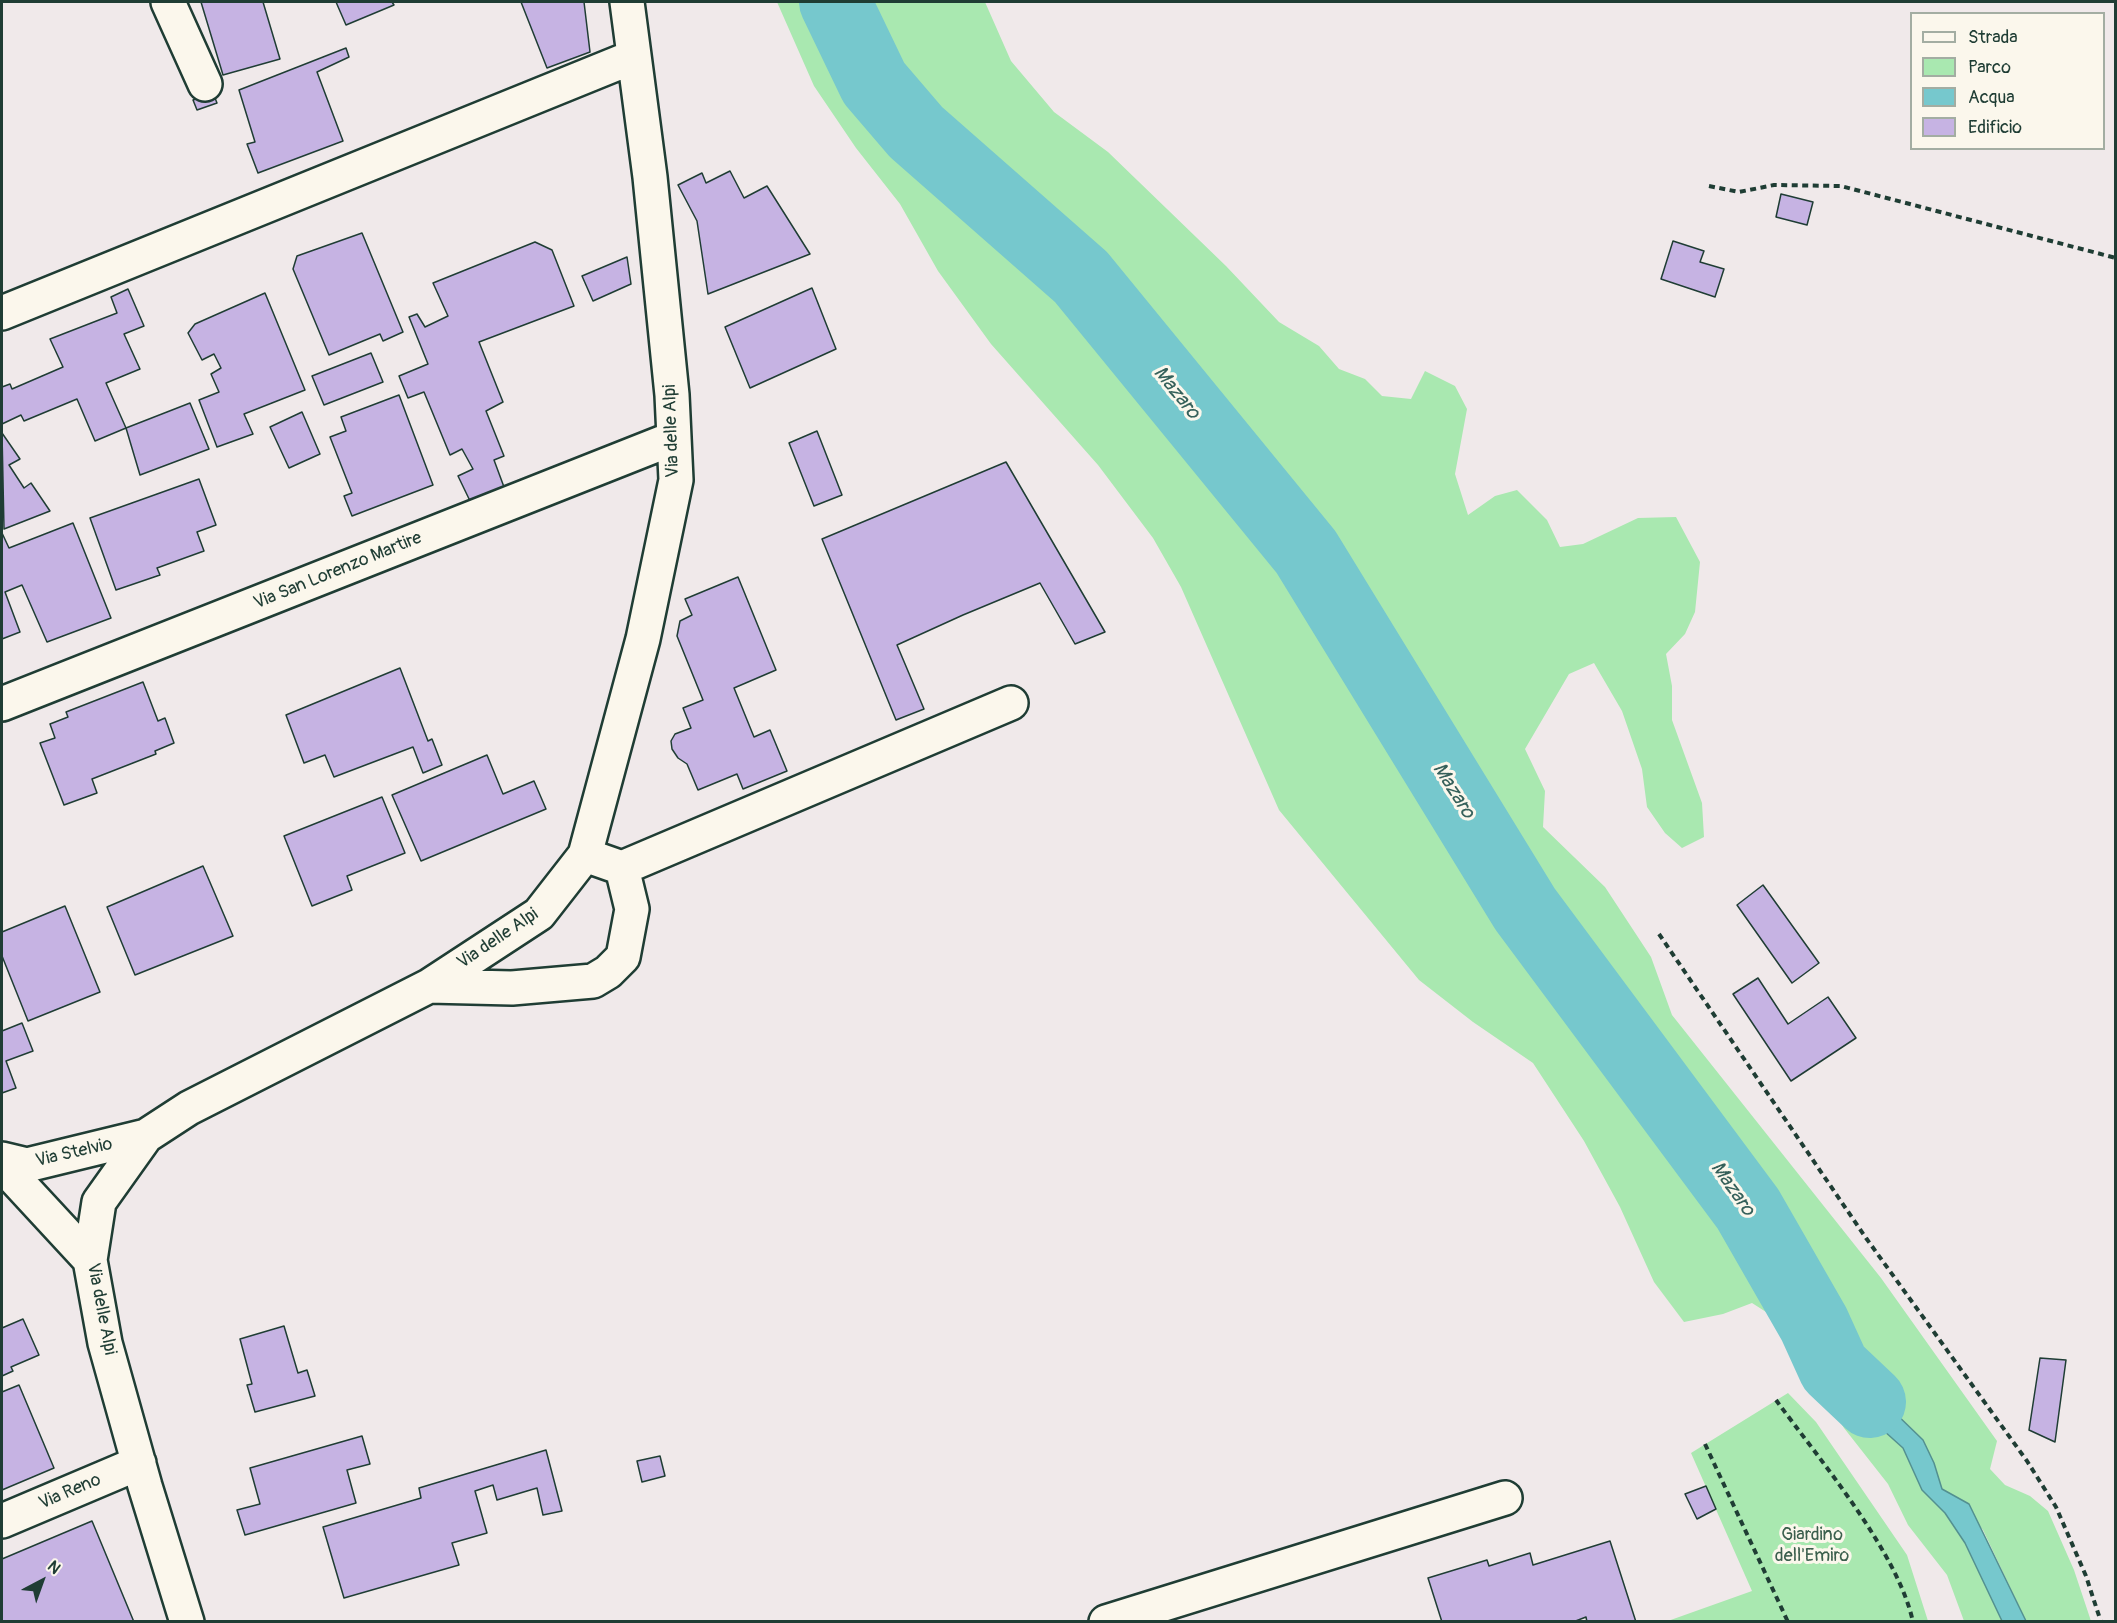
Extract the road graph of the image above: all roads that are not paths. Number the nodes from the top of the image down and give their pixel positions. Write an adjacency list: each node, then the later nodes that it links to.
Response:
1 (168, 2): 4 (street)
2 (627, 2): 3 (street, Via delle Alpi)
3 (633, 57): 5 (street); 6 (street, Via delle Alpi)
4 (205, 84)
5 (2, 313)
6 (674, 438): 8 (street, Via San Lorenzo Martire); 9 (street, Via delle Alpi)
7 (1011, 703): 10 (street)
8 (2, 704)
9 (585, 855): 10 (street); 11 (street, Via delle Alpi)
10 (622, 868): 11 (street)
11 (429, 986): 12 (street, Via delle Alpi)
12 (146, 1136): 13 (street, Via Stelvio); 15 (street, Via delle Alpi)
13 (2, 1159)
14 (2, 1165): 15 (street)
15 (90, 1260): 16 (street, Via delle Alpi)
16 (139, 1463): 18 (street, Via Reno); 19 (street, Via delle Alpi)
17 (1505, 1498): 20 (street)
18 (2, 1521)
19 (187, 1622)
20 (1106, 1622)

